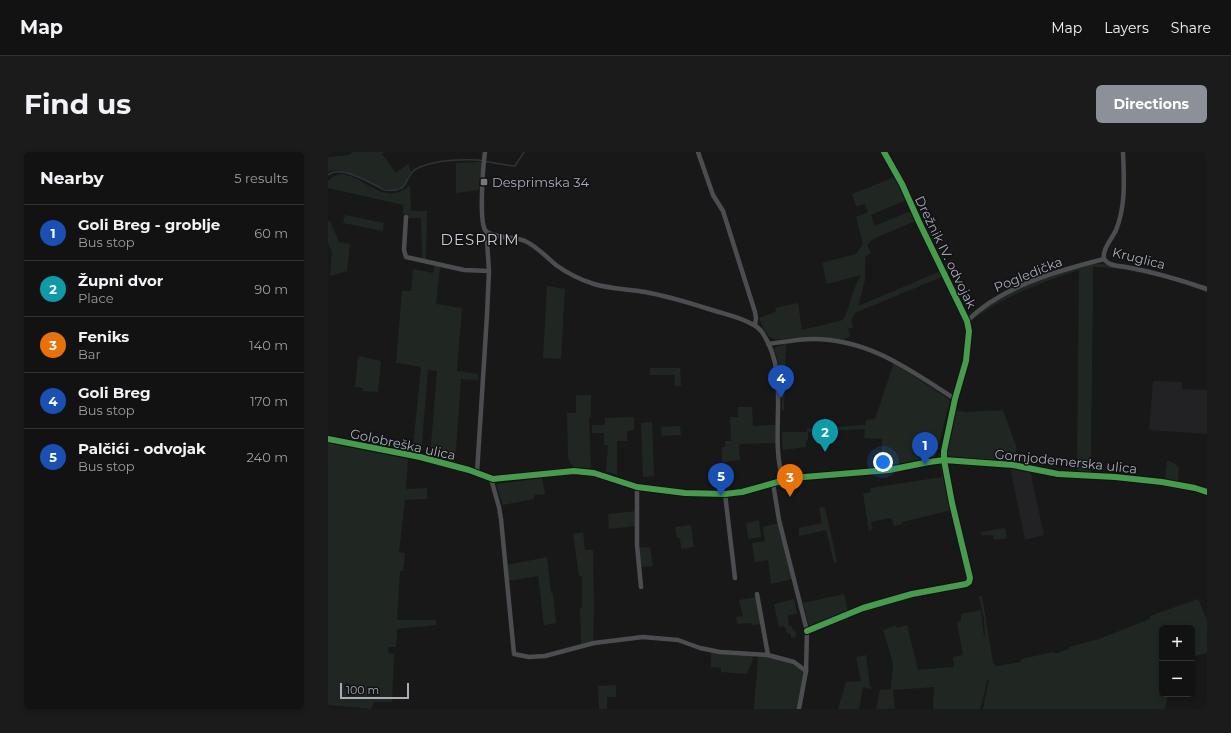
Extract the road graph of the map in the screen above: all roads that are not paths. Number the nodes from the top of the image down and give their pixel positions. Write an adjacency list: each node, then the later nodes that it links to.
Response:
1 (698, 152): 11 (street)
2 (884, 152): 10 (street, Drežnik IV. odvojak)
3 (1123, 152): 7 (street, Kruglica)
4 (485, 154): 6 (street)
5 (406, 217): 8 (street)
6 (489, 234): 8 (street); 11 (street)
7 (1104, 259): 9 (street, Kruglica); 10 (street, Pogledička)
8 (489, 271): 16 (street)
9 (1207, 289)
10 (967, 321): 13 (street, Drežnik IV. odvojak)
11 (755, 325): 12 (street)
12 (768, 344): 13 (street); 18 (street)
13 (954, 399): 15 (street, Drežnik IV. odvojak)
14 (328, 439): 16 (street, Golobreška ulica)
15 (944, 460): 18 (street, Golobreška ulica); 21 (street, Gornjodemerska ulica); 26 (street, Drežnik IV. odvojak)
16 (477, 473): 17 (street, Golobreška ulica)
17 (491, 479): 20 (street, Golobreška ulica); 27 (street)
18 (783, 480): 19 (street, Golobreška ulica)
19 (772, 483): 22 (street, Golobreška ulica); 26 (street)
20 (637, 486): 22 (street, Golobreška ulica); 24 (street)
21 (1207, 492)
22 (725, 494): 23 (street)
23 (735, 578)
24 (640, 587)
25 (757, 594): 27 (street)
26 (807, 631): 28 (street)
27 (768, 655): 28 (street)
28 (806, 671): 29 (street)
29 (799, 709)

